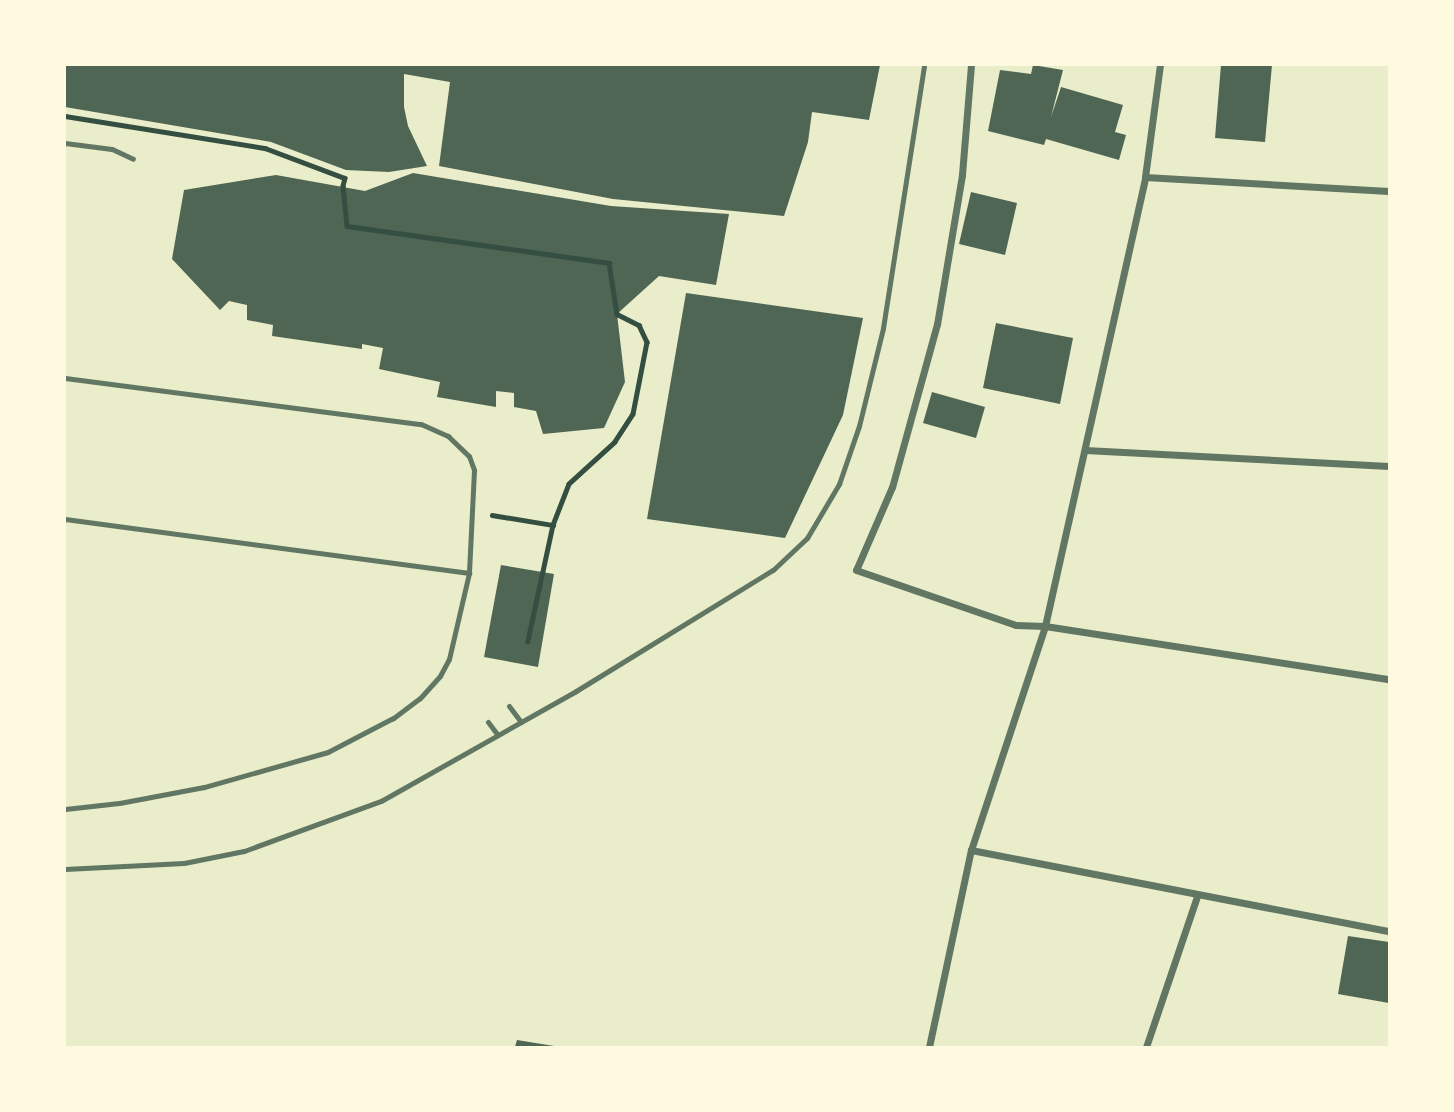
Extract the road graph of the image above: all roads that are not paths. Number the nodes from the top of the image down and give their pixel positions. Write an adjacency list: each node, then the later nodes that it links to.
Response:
1 (924, 65): 17 (lane)
2 (971, 65): 13 (street)
3 (1160, 65): 6 (street)
4 (65, 143): 5 (lane)
5 (133, 159)
6 (1145, 177): 7 (street); 9 (street)
7 (1389, 191)
8 (65, 378): 12 (lane)
9 (1085, 450): 10 (street); 13 (street)
10 (1389, 466)
11 (65, 519): 12 (lane)
12 (469, 573): 19 (lane)
13 (1045, 626): 14 (street); 20 (street)
14 (1389, 679)
15 (509, 706): 17 (lane)
16 (488, 722): 18 (lane)
17 (521, 722): 18 (lane)
18 (497, 734): 21 (lane)
19 (65, 809)
20 (971, 850): 22 (street); 24 (street)
21 (65, 869)
22 (1197, 896): 23 (street); 25 (street)
23 (1389, 931)
24 (929, 1047)
25 (1146, 1047)

